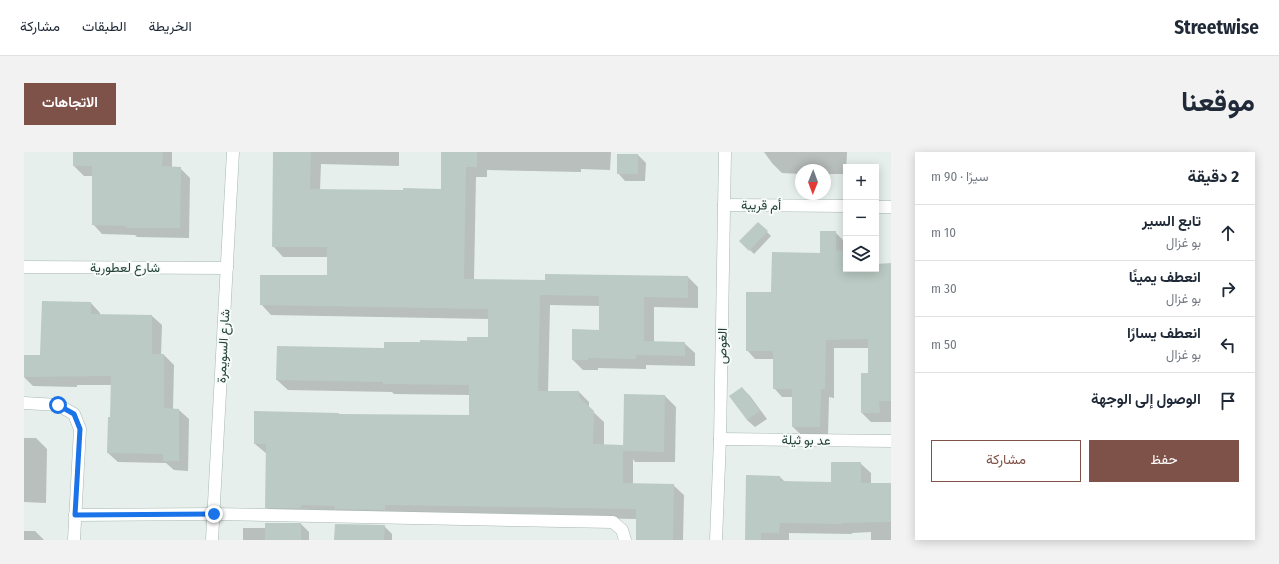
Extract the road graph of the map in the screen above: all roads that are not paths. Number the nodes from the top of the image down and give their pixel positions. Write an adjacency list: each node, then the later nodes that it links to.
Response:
1 (233, 152): 8 (street, شارع السويمرة)
2 (725, 152): 3 (street, الغوص)
3 (724, 205): 4 (street, أم قريبة); 10 (street, الغوص)
4 (843, 206)
5 (879, 206): 6 (street)
6 (891, 207)
7 (24, 267): 8 (street, شارع لعطورية)
8 (227, 268): 12 (street, شارع السويمرة)
9 (24, 403): 13 (street)
10 (720, 439): 11 (street, عد بو ثيلة); 17 (street, الغوص)
11 (891, 441)
12 (214, 514): 13 (street); 15 (street, شارع السويمرة); 16 (street)
13 (75, 515): 14 (street)
14 (74, 540)
15 (212, 540)
16 (625, 540)
17 (716, 540)

